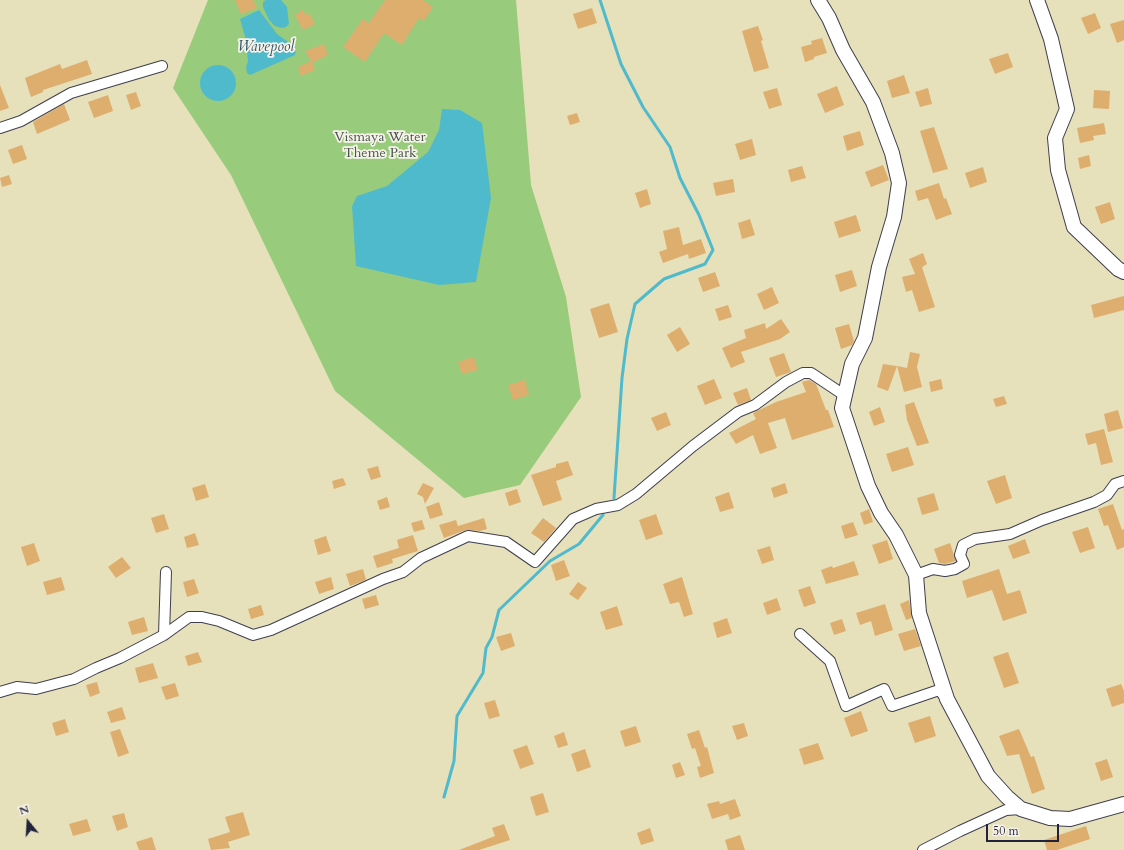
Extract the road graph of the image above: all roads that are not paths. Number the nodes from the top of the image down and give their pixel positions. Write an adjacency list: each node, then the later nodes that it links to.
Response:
1 (818, 0): 6 (main road)
2 (1037, 0): 5 (main road)
3 (162, 66): 4 (street)
4 (0, 128)
5 (1124, 272)
6 (844, 396): 9 (main road); 11 (street)
7 (1124, 481): 9 (street)
8 (166, 572): 11 (street)
9 (916, 575): 13 (main road)
10 (800, 634): 13 (street)
11 (164, 635): 12 (street)
12 (0, 692)
13 (947, 699): 15 (main road)
14 (1124, 804): 15 (main road)
15 (1020, 809): 16 (street)
16 (923, 850)

